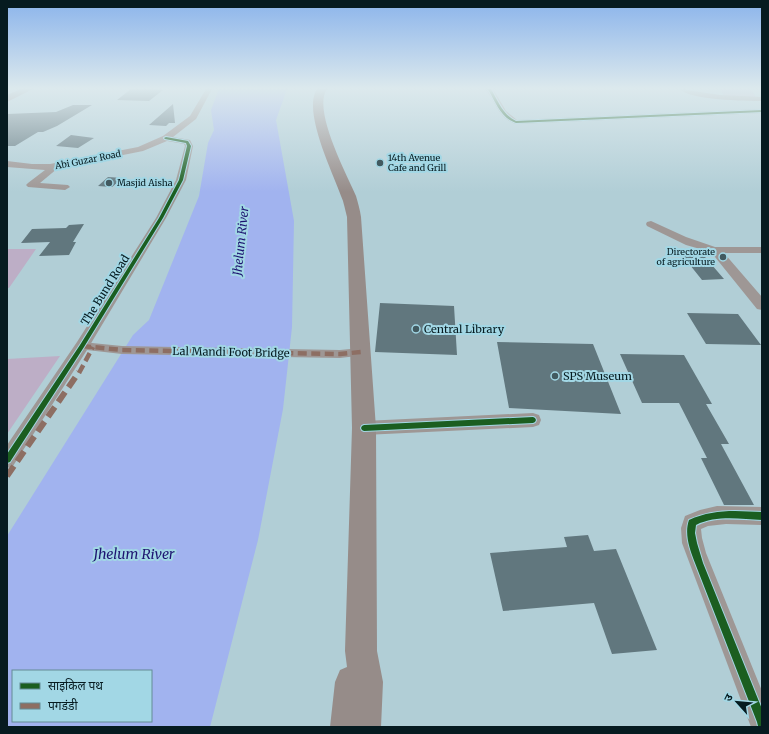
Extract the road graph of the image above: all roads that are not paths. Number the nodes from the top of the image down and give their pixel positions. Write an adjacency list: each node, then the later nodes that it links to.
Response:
1 (184, 123): 3 (street, Abi Guzar Road)
2 (321, 123): 12 (main road)
3 (166, 138): 5 (street, Abi Guzar Road); 11 (street, The Bund Road)
4 (7, 164): 5 (street, Abi Guzar Road)
5 (55, 166): 6 (street)
6 (65, 188)
7 (651, 224): 8 (street)
8 (715, 250): 9 (street); 10 (street)
9 (762, 250)
10 (762, 306)
11 (82, 346): 12 (street, Lal Mandi Foot Bridge); 15 (street, The Bund Road)
12 (361, 352): 14 (main road)
13 (533, 420): 14 (street)
14 (364, 428): 17 (main road)
15 (7, 460)
16 (762, 516): 18 (street)
17 (361, 651): 19 (main road); 20 (main road)
18 (762, 722)
19 (348, 727)
20 (363, 727)

